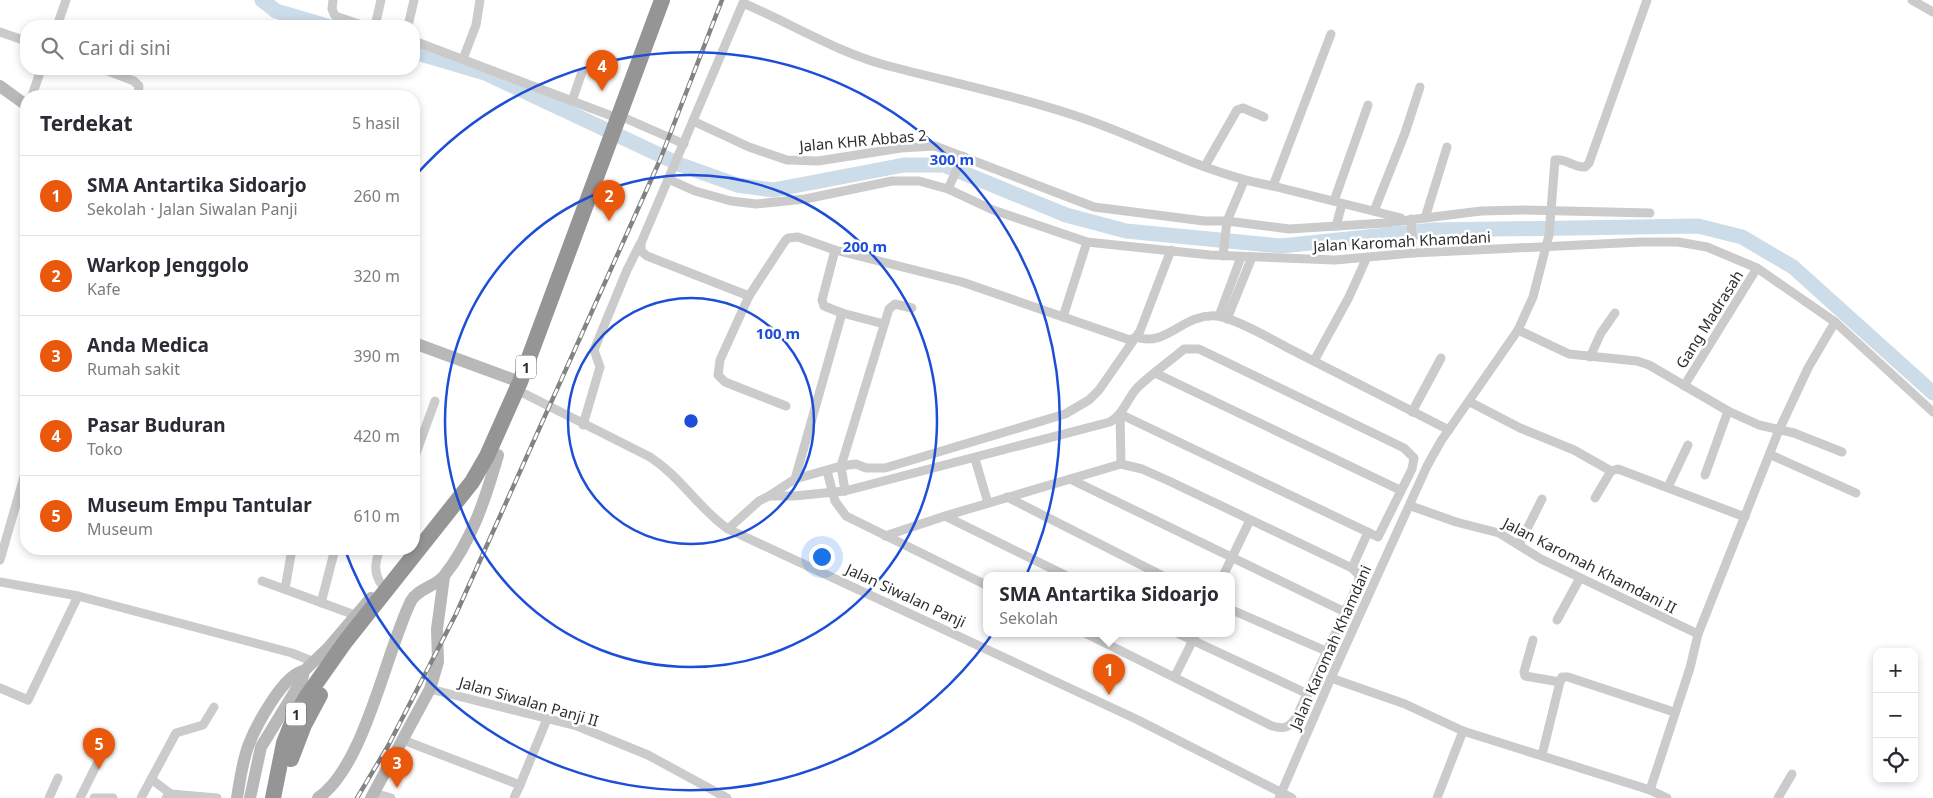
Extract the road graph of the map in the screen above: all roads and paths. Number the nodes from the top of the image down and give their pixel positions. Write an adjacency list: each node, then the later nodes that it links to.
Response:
1 (66, 0): 12 (street)
2 (333, 0): 13 (street)
3 (381, 0): 14 (street)
4 (414, 0): 15 (street)
5 (480, 0): 20 (street)
6 (662, 0): 32 (highway, 1)
7 (674, 0): 32 (highway, 1)
8 (1647, 0): 45 (street)
9 (1912, 0): 11 (street)
10 (743, 2): 33 (street); 37 (street)
11 (1933, 12)
12 (59, 20)
13 (347, 20)
14 (376, 20)
15 (409, 20)
16 (0, 32): 18 (street)
17 (1331, 34): 41 (street)
18 (20, 39)
19 (420, 43): 20 (street)
20 (463, 59): 29 (street)
21 (582, 72): 29 (street)
22 (39, 75): 26 (street)
23 (118, 75): 27 (street)
24 (0, 86): 28 (street)
25 (1420, 87): 43 (street)
26 (34, 90)
27 (139, 90)
28 (20, 101)
29 (572, 101): 32 (street)
30 (1368, 105): 42 (street)
31 (1264, 117): 37 (street)
32 (622, 119): 34 (street); 77 (highway, 1)
33 (693, 121): 34 (street); 36 (street, Jalan KHR Abbas 2)
34 (684, 144): 38 (street)
35 (1448, 147): 46 (street)
36 (962, 158): 40 (street); 48 (street, Jalan KHR Abbas 2)
37 (1205, 166): 39 (street)
38 (668, 179): 40 (street, Jalan Karomah Khamdani); 51 (street)
39 (1244, 181): 41 (street); 48 (street)
40 (949, 186): 50 (street, Jalan Karomah Khamdani)
41 (1273, 186): 42 (street)
42 (1338, 202): 43 (street); 49 (street)
43 (1374, 211): 47 (street)
44 (1650, 213): 45 (street)
45 (1551, 214): 46 (street); 53 (street)
46 (1425, 218): 47 (street)
47 (1410, 221): 49 (street, Jalan KHR Abbas 2); 52 (street)
48 (1226, 225): 49 (street, Jalan KHR Abbas 2); 56 (street)
49 (1336, 226)
50 (1088, 242): 55 (street, Jalan Karomah Khamdani); 65 (street)
51 (641, 243): 61 (street); 85 (street)
52 (1412, 248): 53 (street, Jalan Karomah Khamdani); 59 (street, Jalan Karomah Khamdani)
53 (1547, 248): 60 (street); 69 (street, Jalan Karomah Khamdani)
54 (835, 250): 61 (street); 63 (street); 65 (street)
55 (1171, 250): 56 (street, Jalan Karomah Khamdani); 70 (street)
56 (1223, 252): 57 (street, Jalan Karomah Khamdani)
57 (1241, 257): 58 (street, Jalan Karomah Khamdani); 66 (street)
58 (1252, 257): 59 (street, Jalan Karomah Khamdani); 66 (street)
59 (1367, 257): 74 (street)
60 (1757, 268): 67 (street); 76 (street, Gang Madrasah)
61 (750, 296): 80 (street)
62 (912, 308): 68 (street)
63 (842, 313): 68 (street); 99 (street)
64 (1615, 313): 72 (street)
65 (1063, 317): 70 (street)
66 (1223, 318): 70 (street); 74 (street)
67 (1836, 322): 83 (street); 87 (street)
68 (884, 324): 95 (street)
69 (1518, 330): 72 (street); 79 (street, Jalan Karomah Khamdani)
70 (1136, 337): 95 (street)
71 (420, 345): 77 (street)
72 (1590, 357): 76 (street)
73 (1441, 358): 81 (street)
74 (1314, 361): 81 (street)
75 (1156, 373): 84 (street); 102 (street); 102 (street)
76 (1684, 386): 82 (street)
77 (523, 388): 85 (street, Jalan Siwalan Panji); 91 (highway, 1); 122 (highway, 1)
78 (435, 401): 88 (street)
79 (1470, 402): 86 (street, Jalan Karomah Khamdani); 97 (street)
80 (786, 406)
81 (1412, 412): 86 (street)
82 (1728, 412): 87 (street); 98 (street)
83 (1933, 412)
84 (1120, 414): 93 (street); 94 (street); 117 (street)
85 (583, 425): 116 (street, Jalan Siwalan Panji)
86 (1449, 430): 112 (street, Jalan Karomah Khamdani)
87 (1779, 430): 90 (street); 92 (street)
88 (420, 442)
89 (1688, 446): 101 (street)
90 (1842, 452)
91 (498, 455): 134 (street); 151 (highway, 1)
92 (1771, 455): 106 (street); 114 (street)
93 (976, 459): 105 (street); 111 (street)
94 (1121, 464): 100 (street); 115 (street)
95 (841, 466): 96 (street); 105 (street)
96 (827, 471): 99 (street); 104 (street)
97 (1611, 471): 101 (street); 109 (street)
98 (1704, 474)
99 (795, 479): 107 (street)
100 (1070, 479): 108 (street); 127 (street)
101 (1668, 487): 114 (street)
102 (1400, 490): 119 (street)
103 (20, 491): 128 (street)
104 (832, 491): 105 (street); 107 (street); 118 (street)
105 (845, 491)
106 (1856, 493)
107 (769, 496): 116 (street)
108 (1007, 497): 111 (street); 132 (street)
109 (1595, 498)
110 (1542, 500): 120 (street)
111 (988, 503): 113 (street)
112 (1411, 506): 120 (street, Jalan Karomah Khamdani II); 121 (street, Jalan Karomah Khamdani)
113 (945, 516): 118 (street); 131 (street)
114 (1745, 518): 147 (street)
115 (1250, 520): 127 (street); 129 (street)
116 (728, 529): 174 (street, Jalan Siwalan Panji)
117 (1368, 532): 119 (street); 129 (street)
118 (885, 536): 138 (street)
119 (1378, 537): 121 (street)
120 (1519, 544): 135 (street, Jalan Karomah Khamdani II)
121 (1391, 545): 156 (street, Jalan Karomah Khamdani)
122 (420, 549)
123 (291, 555): 140 (street)
124 (333, 555): 142 (street)
125 (378, 555): 139 (street)
126 (415, 555): 130 (highway, 1)
127 (1232, 558): 133 (street); 144 (street)
128 (0, 560)
129 (1352, 568): 144 (street)
130 (404, 569): 139 (street); 151 (highway, 1)
131 (1056, 572)
132 (1155, 572)
133 (1225, 572)
134 (444, 577): 159 (street); 186 (street)
135 (1580, 578): 146 (street); 147 (street, Jalan Karomah Khamdani II)
136 (262, 580): 140 (street)
137 (0, 582): 141 (street)
138 (983, 584)
139 (382, 585): 145 (street)
140 (285, 589): 142 (street)
141 (78, 596): 153 (street); 158 (street)
142 (321, 603): 145 (street)
143 (1235, 611): 152 (street)
144 (1345, 612): 152 (street)
145 (355, 615): 153 (street)
146 (1557, 620)
147 (1698, 634): 162 (street)
148 (1093, 637): 155 (street)
149 (1195, 637): 155 (street); 160 (street)
150 (1533, 640): 157 (street)
151 (351, 644): 184 (highway, 1); 185 (highway, 1)
152 (1326, 651): 160 (street)
153 (314, 662): 154 (street)
154 (304, 671): 182 (street); 183 (street)
155 (1175, 676): 160 (street)
156 (1331, 678): 164 (street); 174 (street, Jalan Karomah Khamdani)
157 (1560, 682): 162 (street); 166 (street)
158 (0, 688)
159 (430, 689): 163 (street, Jalan Siwalan Panji II); 165 (street)
160 (1308, 694)
161 (214, 707): 170 (street)
162 (1674, 712): 172 (street)
163 (547, 719): 171 (street); 189 (street, Jalan Siwalan Panji II)
164 (1463, 730): 166 (street); 191 (street)
165 (402, 740): 171 (street); 173 (street)
166 (1542, 755): 172 (street)
167 (97, 764): 177 (street)
168 (1792, 774): 193 (street)
169 (58, 778): 176 (street)
170 (151, 780): 175 (street); 180 (street)
171 (520, 785): 188 (street)
172 (1650, 790): 192 (street)
173 (373, 795): 187 (street)
174 (1280, 795): 190 (street, Jalan Siwalan Panji)
175 (168, 796): 181 (street)
176 (49, 798)
177 (80, 798)
178 (94, 798): 179 (street)
179 (113, 798)
180 (141, 798)
181 (217, 798)
182 (237, 798)
183 (250, 798)
184 (273, 798)
185 (284, 798)
186 (318, 798)
187 (391, 798)
188 (514, 798)
189 (727, 798)
190 (1292, 798)
191 (1436, 798)
192 (1666, 798)
193 (1778, 798)

